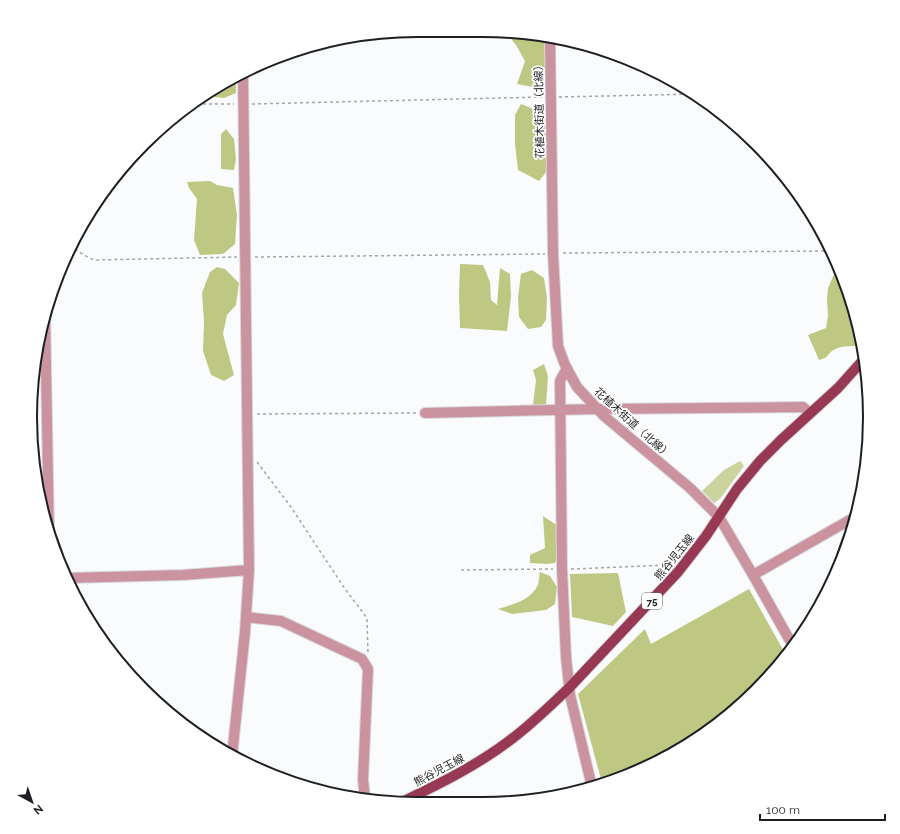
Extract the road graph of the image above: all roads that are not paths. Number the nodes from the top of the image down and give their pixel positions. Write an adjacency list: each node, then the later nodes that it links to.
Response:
1 (550, 43): 5 (street, 花植木街道（北線）)
2 (243, 79): 13 (street)
3 (45, 337): 10 (street)
4 (860, 364): 9 (main road, 熊谷児玉線 / 75)
5 (567, 368): 6 (street, 花植木街道（北線）); 7 (street)
6 (598, 409): 7 (street); 9 (street); 11 (street, 花植木街道（北線）)
7 (560, 410): 8 (street); 18 (street)
8 (425, 413)
9 (810, 414): 11 (main road, 熊谷児玉線 / 75)
10 (49, 509)
11 (719, 517): 14 (street, 花植木街道（北線）); 18 (main road, 熊谷児玉線 / 75)
12 (849, 520): 14 (street)
13 (249, 570): 15 (street); 16 (street)
14 (753, 575): 17 (street, 花植木街道（北線）)
15 (73, 578)
16 (246, 617): 19 (street); 21 (street)
17 (790, 640)
18 (569, 688): 20 (street); 22 (main road, 熊谷児玉線 / 75)
19 (233, 749)
20 (591, 781)
21 (365, 794)
22 (412, 797)

